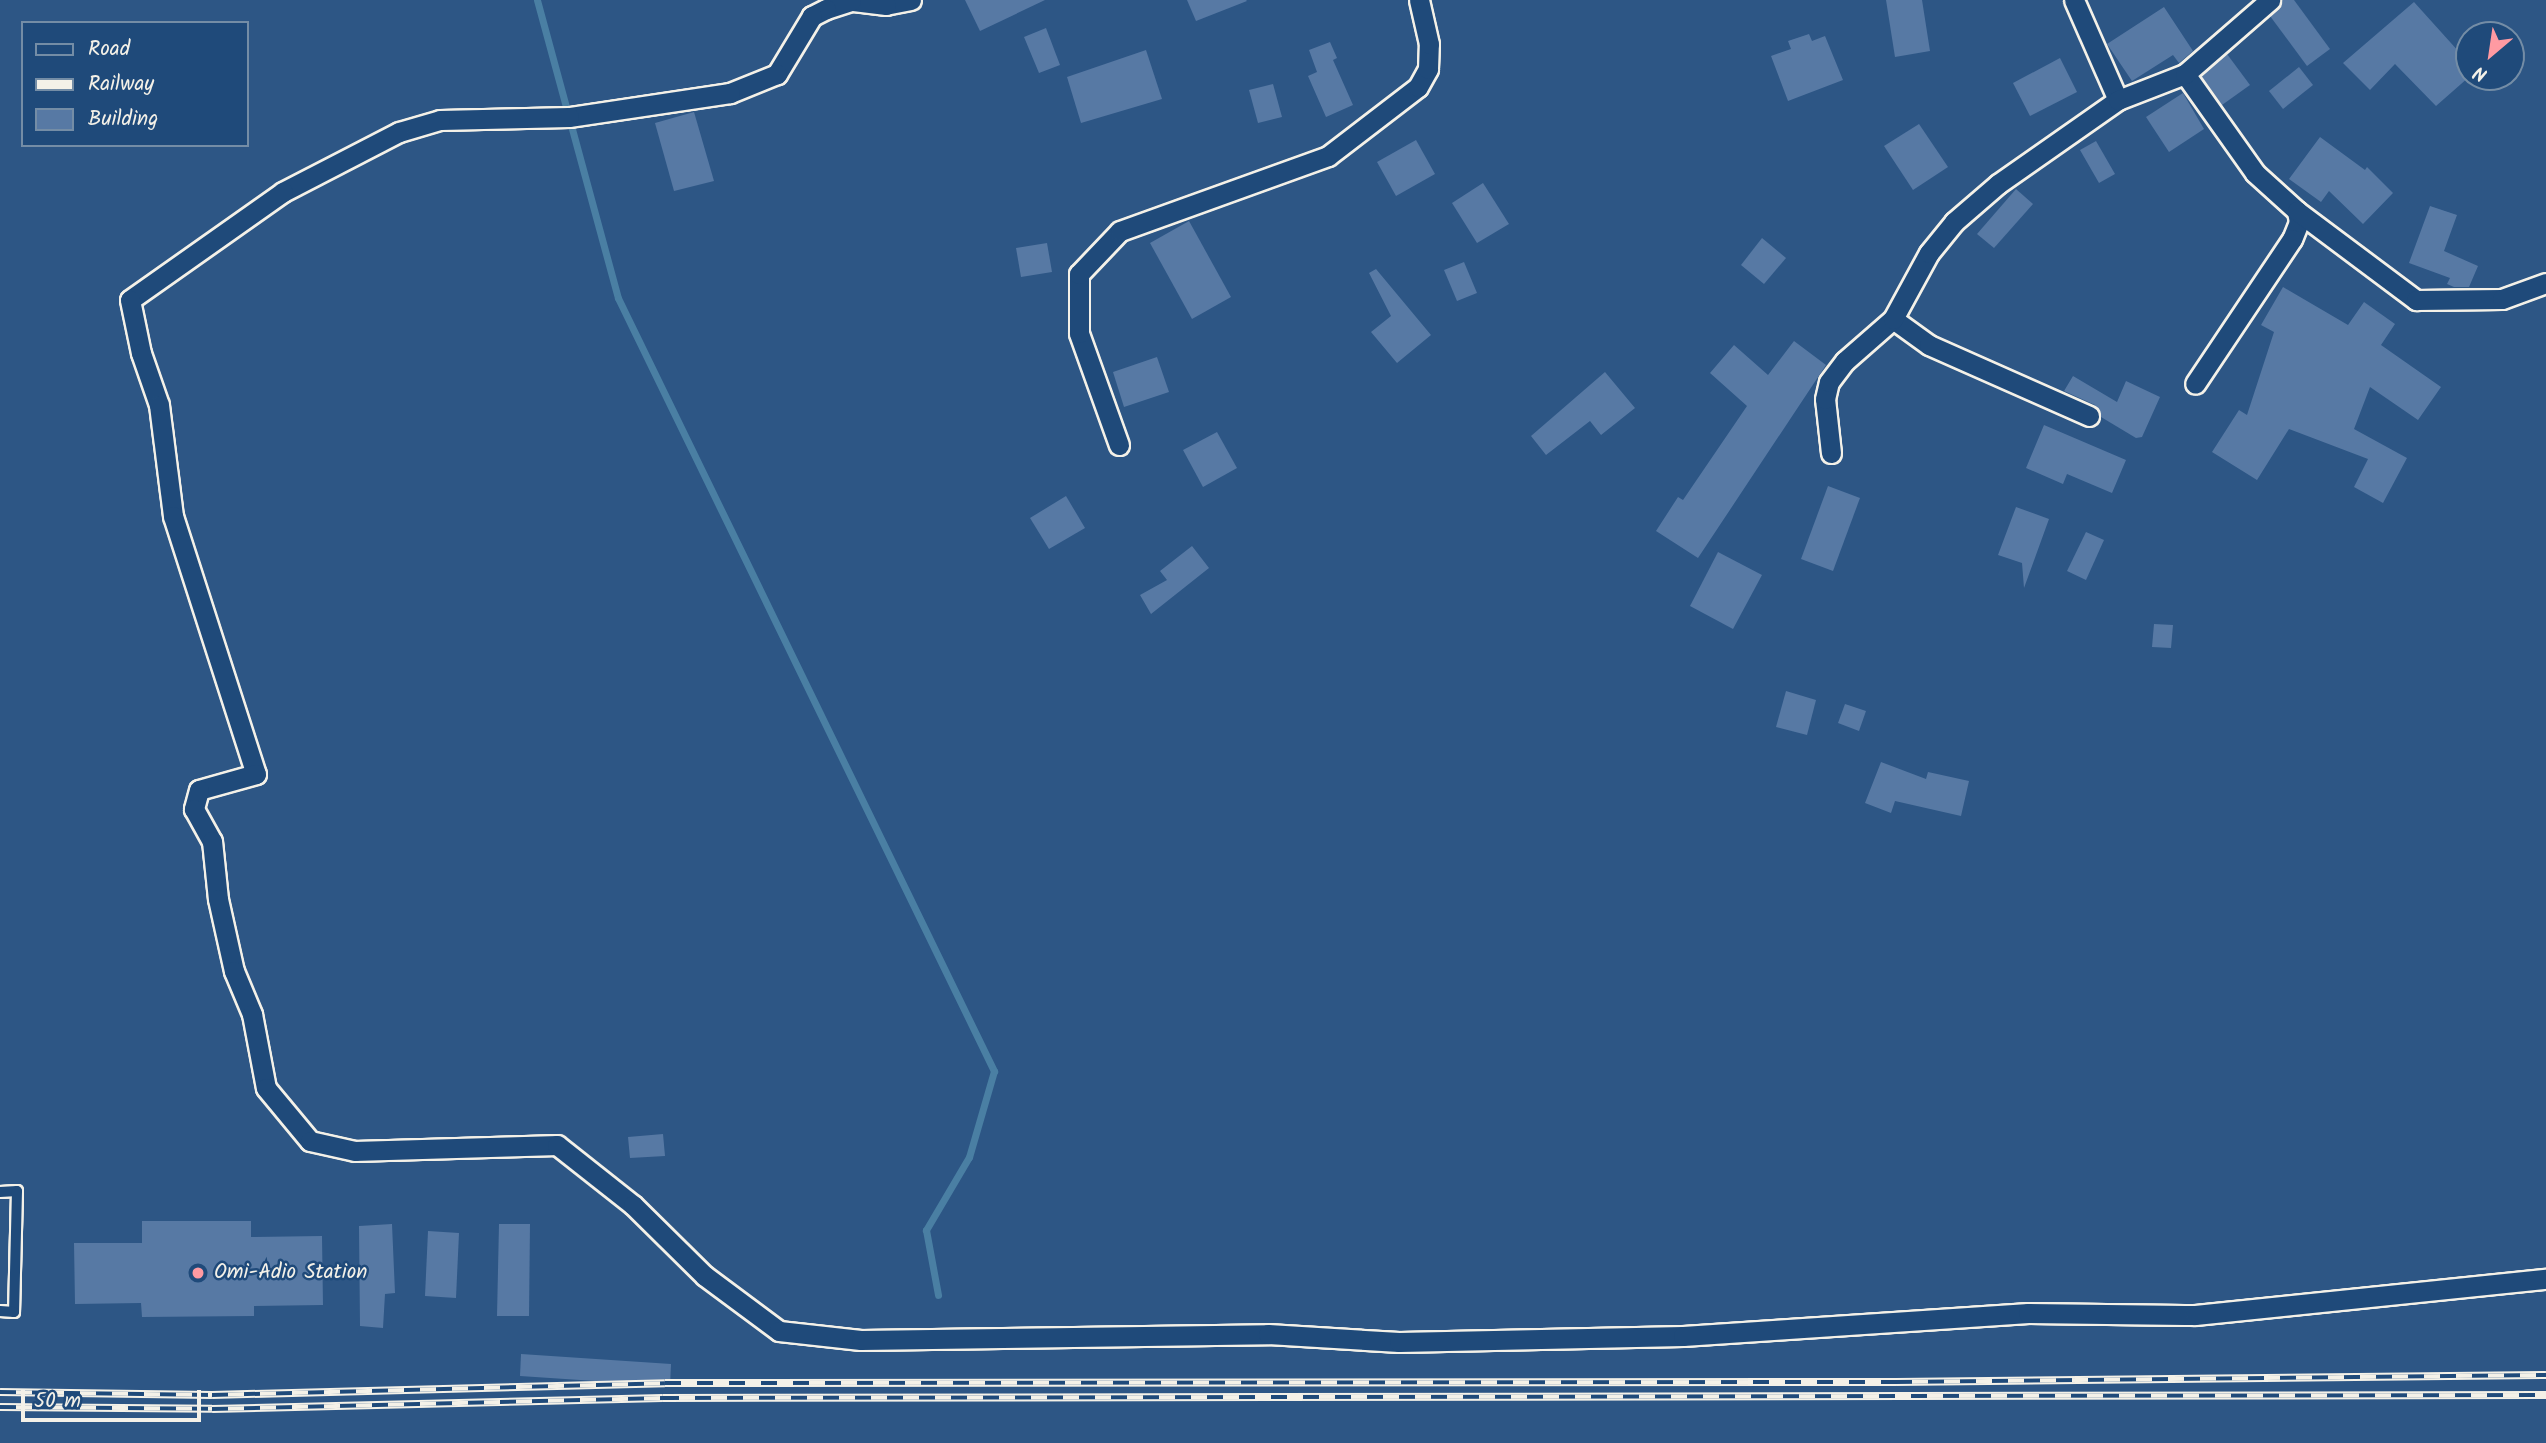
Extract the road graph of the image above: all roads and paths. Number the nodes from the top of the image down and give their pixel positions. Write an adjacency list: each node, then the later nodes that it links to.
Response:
1 (911, 0): 15 (street)
2 (1419, 0): 12 (street)
3 (2074, 0): 6 (street)
4 (2270, 0): 5 (street)
5 (2185, 74): 6 (street); 7 (street)
6 (2118, 100): 9 (street)
7 (2297, 211): 8 (street); 10 (street)
8 (2546, 283)
9 (1893, 319): 11 (street); 13 (street)
10 (2195, 384)
11 (2089, 416)
12 (1119, 445)
13 (1831, 453)
14 (0, 1192): 16 (lane)
15 (2546, 1279)
16 (0, 1311)

